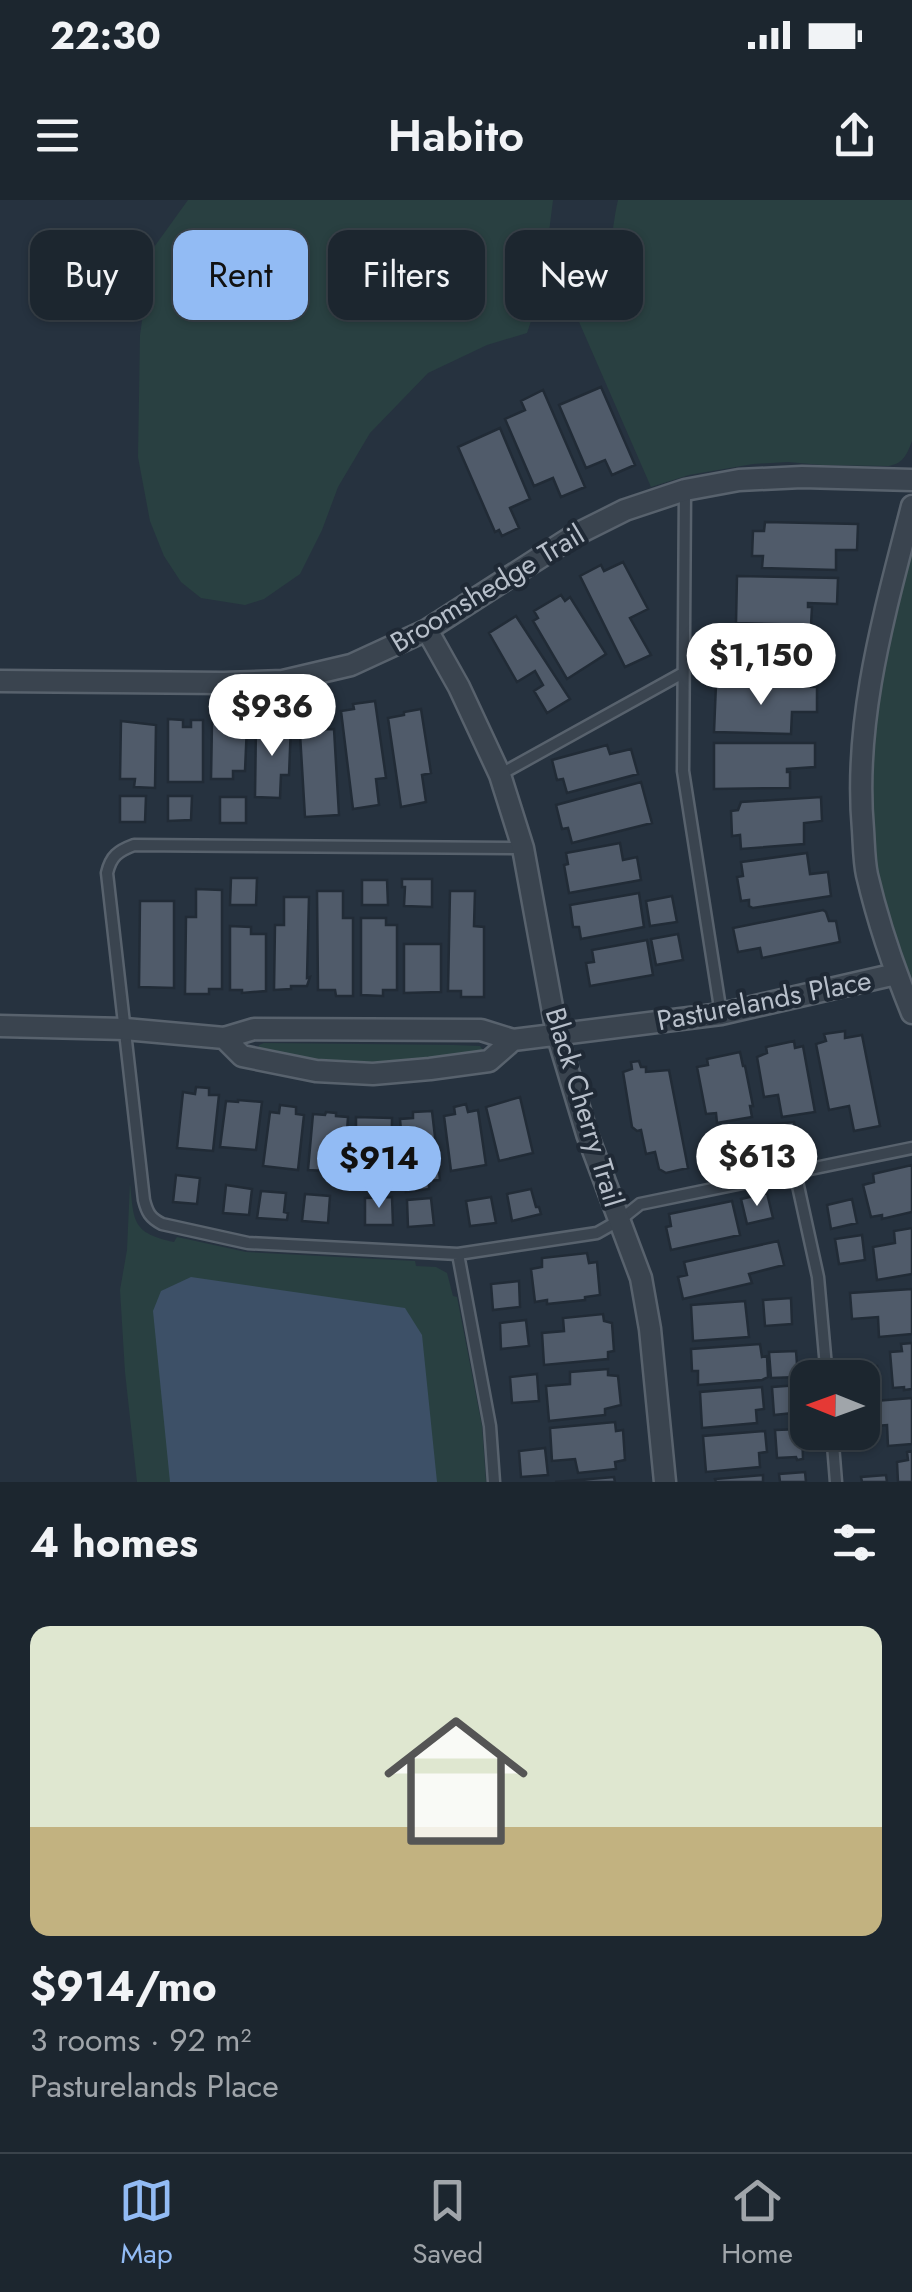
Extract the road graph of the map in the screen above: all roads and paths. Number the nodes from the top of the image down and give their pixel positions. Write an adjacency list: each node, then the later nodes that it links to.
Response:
1 (912, 480): 2 (street, Broomshedge Trail)
2 (685, 490): 4 (street, Broomshedge Trail); 5 (lane)
3 (912, 506): 9 (street)
4 (427, 630): 6 (street, Broomshedge Trail); 7 (street, Black Cherry Trail)
5 (684, 673): 7 (lane); 10 (lane)
6 (0, 681)
7 (500, 775): 8 (street, Black Cherry Trail)
8 (523, 848): 13 (lane); 14 (street, Black Cherry Trail)
9 (896, 974): 10 (street, Pasturelands Place); 11 (street)
10 (721, 1014): 14 (street, Pasturelands Place)
11 (912, 1014)
12 (0, 1026): 13 (street, Pasturelands Place)
13 (125, 1029): 15 (street, Pasturelands Place); 20 (lane)
14 (557, 1034): 16 (street, Pasturelands Place); 19 (street, Black Cherry Trail)
15 (224, 1038): 16 (street, Pasturelands Place); 16 (street, Pasturelands Place)
16 (514, 1040)
17 (912, 1148): 18 (lane)
18 (795, 1172): 19 (lane); 21 (lane)
19 (620, 1220): 20 (lane); 24 (street, Black Cherry Trail)
20 (458, 1254): 23 (lane)
21 (825, 1360)
22 (833, 1450): 25 (lane)
23 (494, 1482)
24 (665, 1482)
25 (836, 1482)

